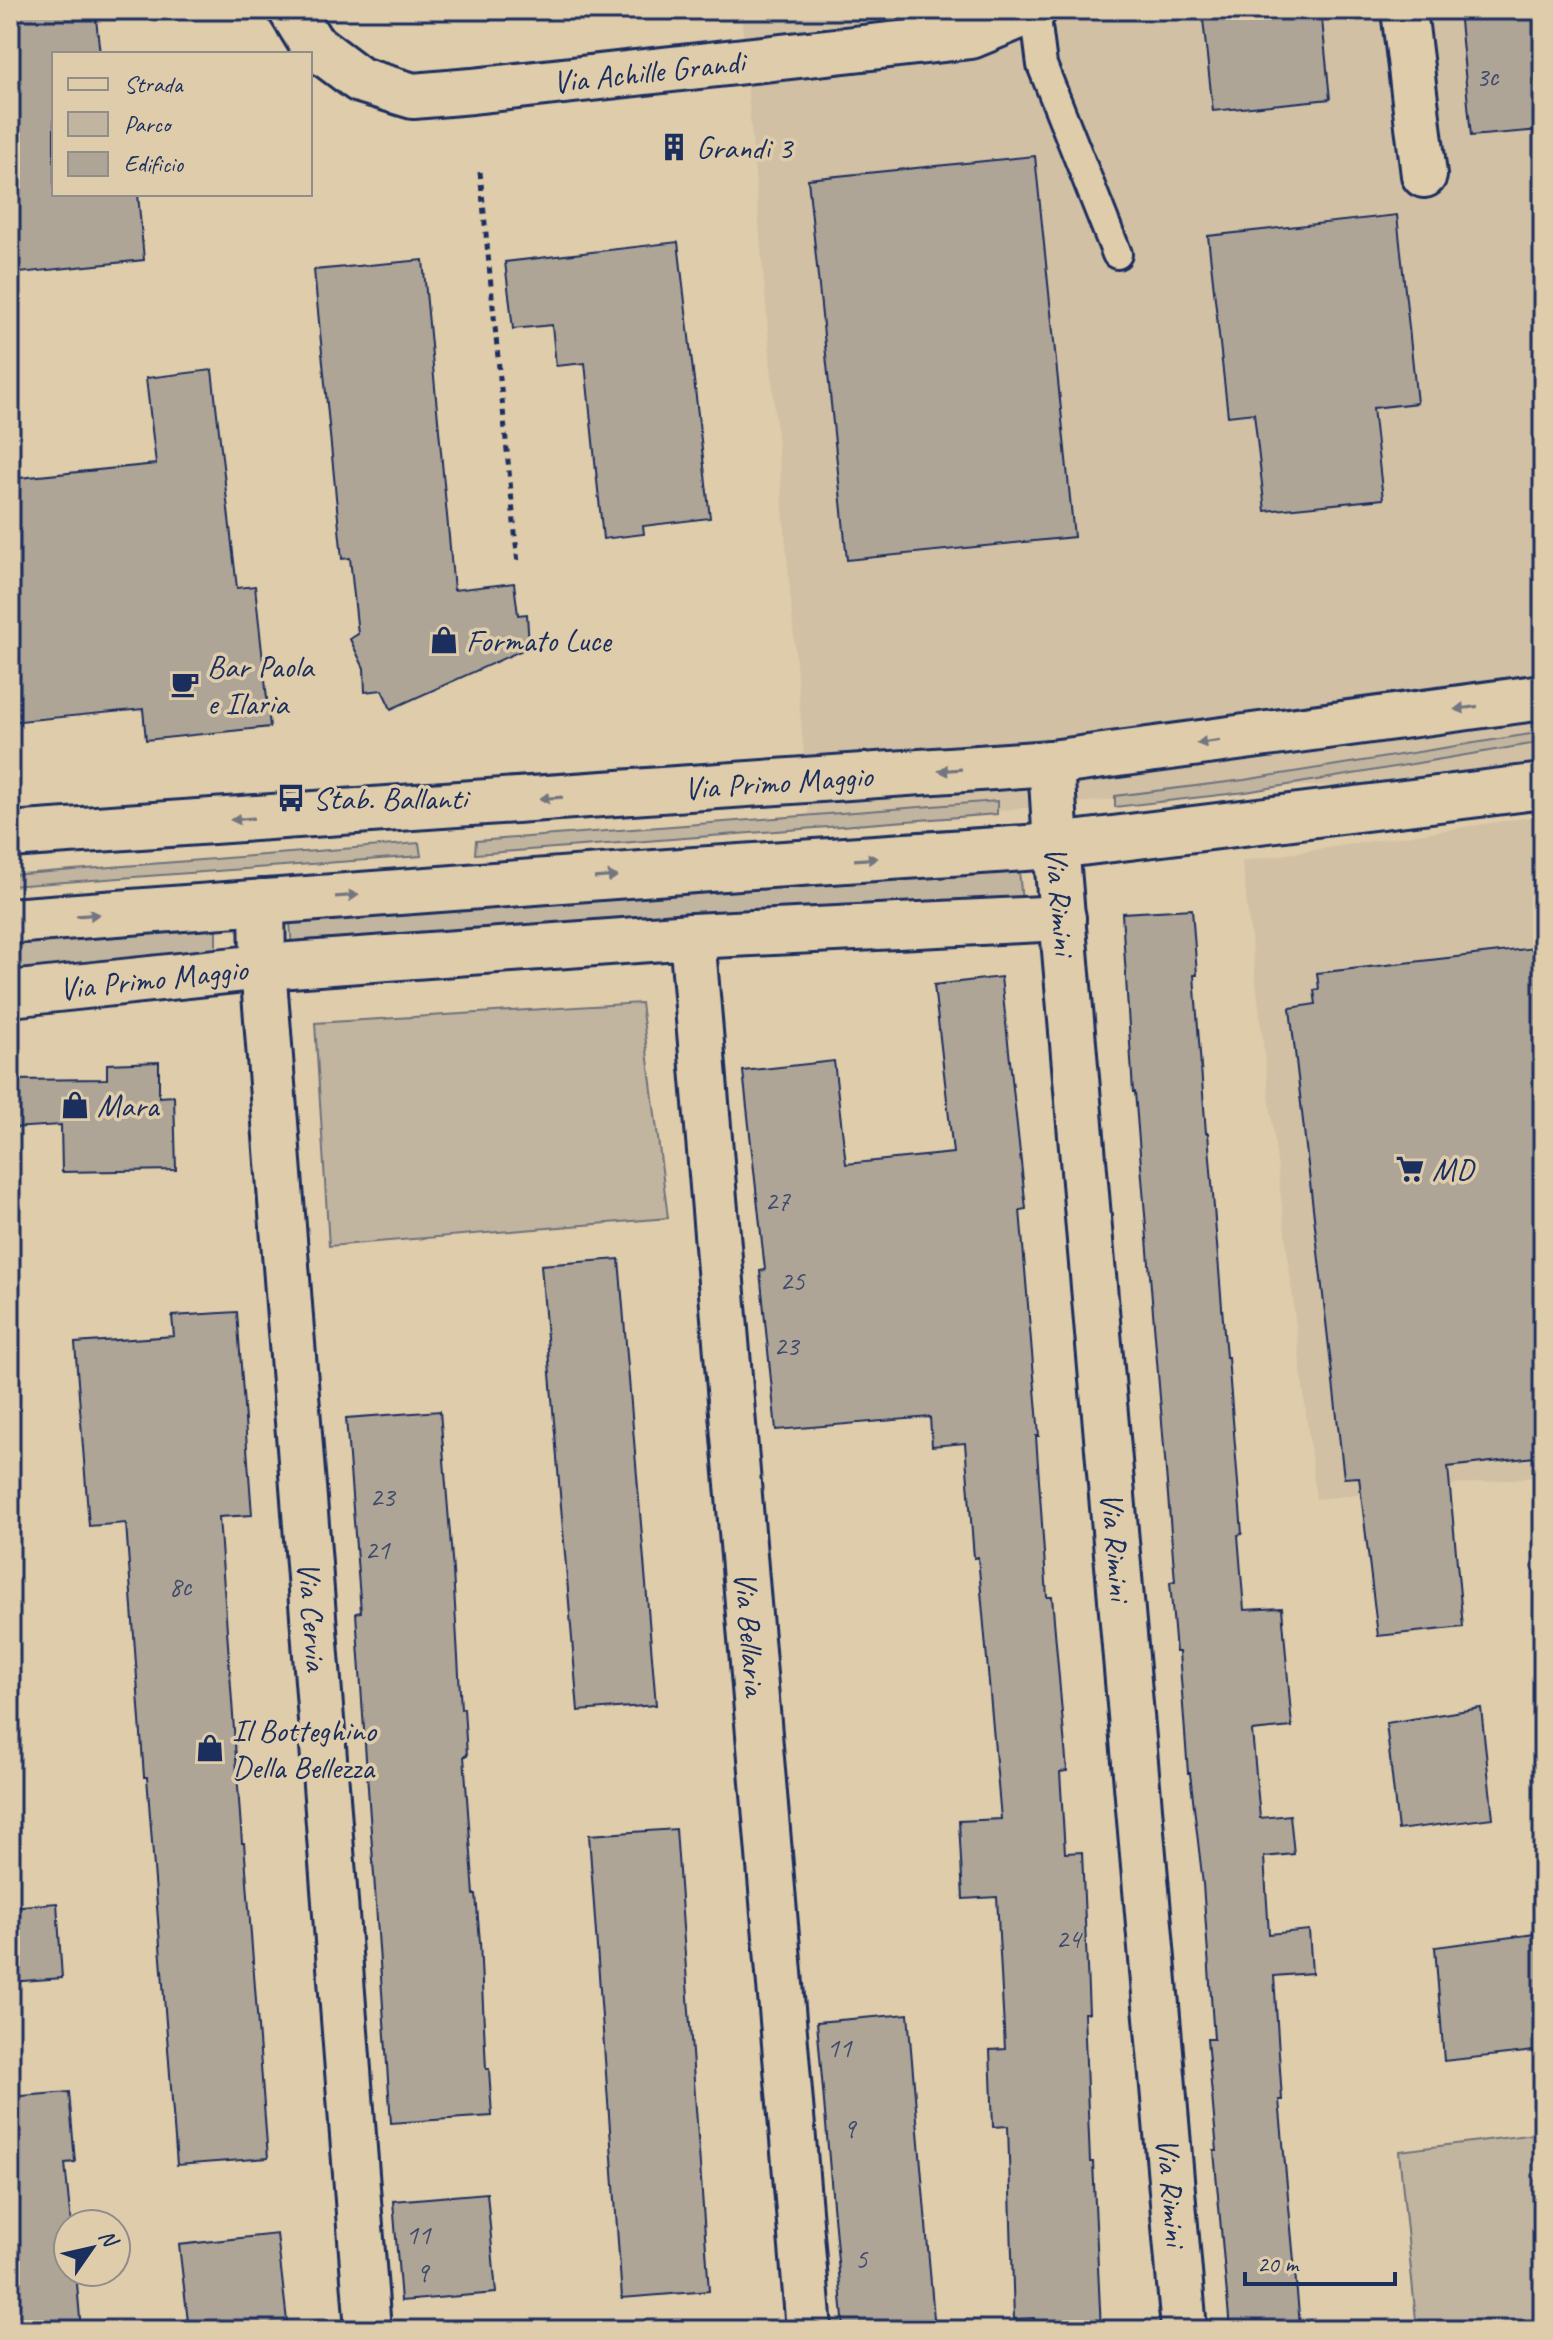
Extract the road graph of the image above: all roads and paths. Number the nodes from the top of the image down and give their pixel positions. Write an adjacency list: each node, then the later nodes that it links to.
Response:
1 (291, 10): 2 (street, Via Achille Grandi)
2 (1035, 10): 6 (lane)
3 (1404, 10): 5 (street)
4 (480, 172): 7 (path)
5 (1424, 175)
6 (1117, 254)
7 (518, 564)
8 (1543, 697): 9 (street, Via Primo Maggio, one-way to 9)
9 (1051, 763): 11 (street, Via Primo Maggio, one-way to 11); 12 (street, Via Rimini)
10 (1543, 786): 12 (street, Via Primo Maggio)
11 (10, 835)
12 (1056, 846): 13 (street, Via Primo Maggio, one-way to 12); 14 (street, Via Rimini)
13 (262, 902): 15 (street, Via Primo Maggio, one-way to 13); 17 (street, Via Cervia)
14 (1063, 918): 16 (street, Via Primo Maggio); 21 (street, Via Rimini)
15 (10, 921)
16 (692, 936): 17 (street, Via Primo Maggio); 20 (street, Via Bellaria)
17 (263, 967): 18 (street, Via Primo Maggio); 19 (street, Via Cervia)
18 (10, 994)
19 (368, 2330)
20 (809, 2330)
21 (1184, 2330)

